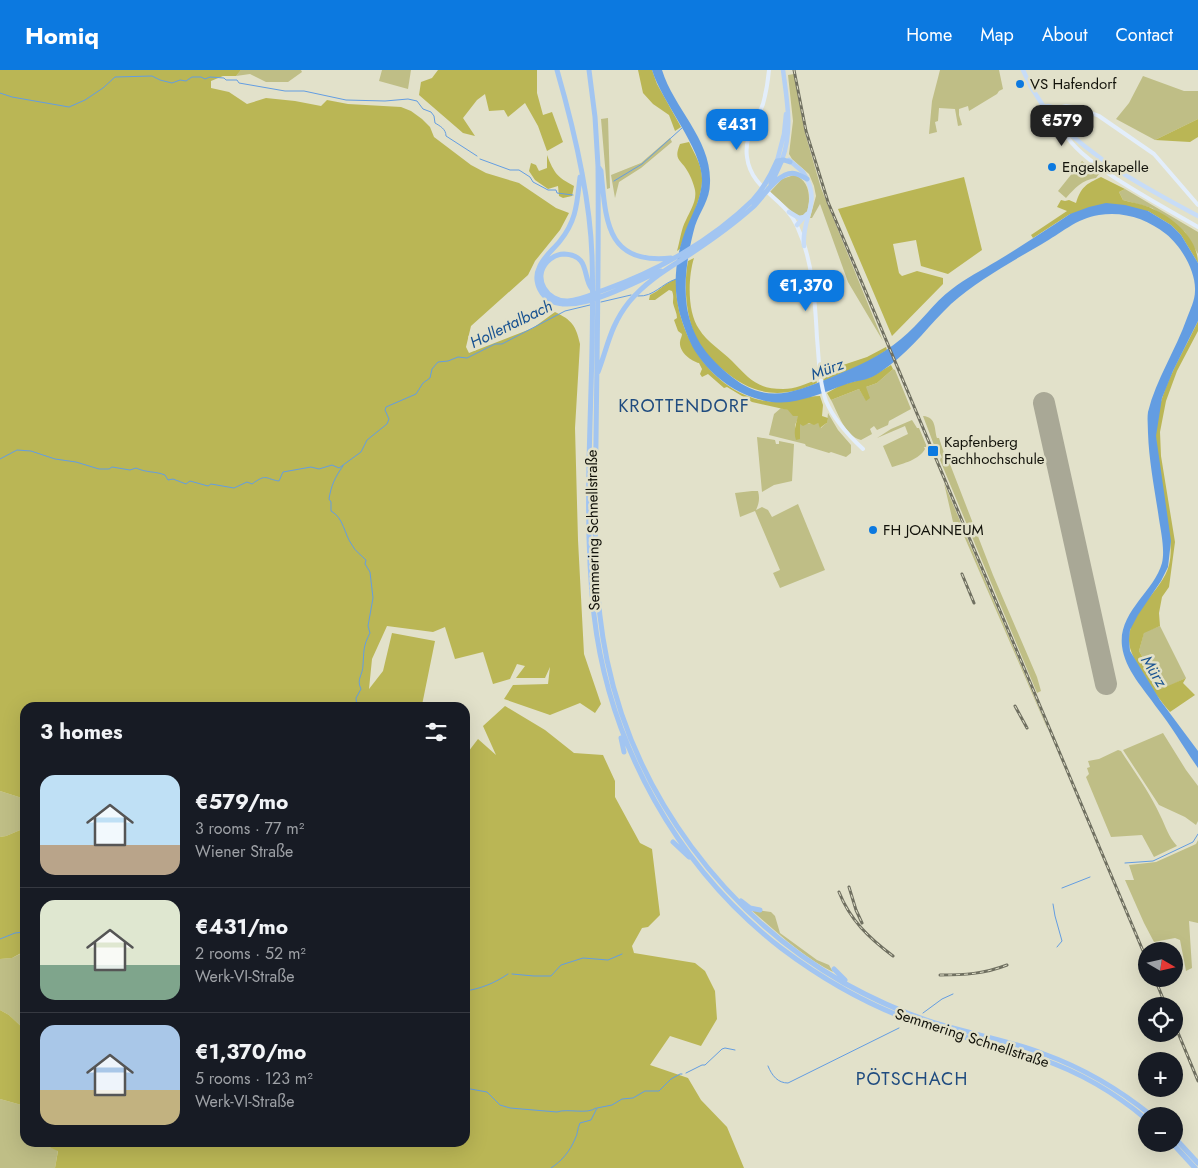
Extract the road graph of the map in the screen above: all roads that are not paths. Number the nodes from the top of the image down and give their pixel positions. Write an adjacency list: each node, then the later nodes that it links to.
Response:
1 (557, 70): 15 (highway, Semmering Schnellstraße)
2 (589, 70): 14 (highway, Semmering Schnellstraße)
3 (769, 70): 19 (main road)
4 (783, 70): 6 (highway)
5 (1023, 70): 7 (main road)
6 (786, 98): 11 (highway); 12 (highway)
7 (1044, 107): 8 (main road); 9 (main road)
8 (1054, 109): 9 (main road); 18 (main road)
9 (1053, 118): 10 (main road)
10 (1064, 129): 20 (main road); 23 (main road)
11 (785, 152): 12 (highway); 13 (highway)
12 (780, 161): 13 (highway); 17 (highway)
13 (790, 162): 16 (highway)
14 (598, 166): 25 (highway); 27 (highway, Semmering Schnellstraße)
15 (581, 169): 27 (highway, Semmering Schnellstraße); 27 (highway)
16 (807, 179): 17 (highway); 21 (main road)
17 (765, 190): 25 (highway); 26 (highway)
18 (1198, 205)
19 (789, 212): 21 (main road); 22 (main road)
20 (1198, 216)
21 (805, 220): 22 (main road); 24 (main road)
22 (797, 225): 24 (main road)
23 (1198, 227)
24 (804, 246): 30 (main road)
25 (668, 260): 27 (highway)
26 (666, 269): 27 (highway); 29 (highway)
27 (595, 292): 27 (highway); 28 (highway, Semmering Schnellstraße)
28 (595, 314): 29 (highway, Semmering Schnellstraße); 31 (highway, Semmering Schnellstraße)
29 (597, 375): 35 (highway, Semmering Schnellstraße)
30 (863, 449)
31 (619, 723): 32 (highway); 34 (highway, Semmering Schnellstraße)
32 (624, 752)
33 (673, 842): 34 (highway)
34 (696, 864): 39 (highway, Semmering Schnellstraße)
35 (722, 884): 36 (highway); 38 (highway, Semmering Schnellstraße)
36 (760, 910)
37 (834, 969): 38 (highway)
38 (866, 995): 39 (highway, Semmering Schnellstraße)
39 (931, 1024): 40 (highway, Semmering Schnellstraße)
40 (941, 1027): 41 (highway, Semmering Schnellstraße); 42 (highway, Semmering Schnellstraße)
41 (1140, 1107)
42 (1138, 1113)
43 (1183, 1147): 45 (highway)
44 (1180, 1152): 46 (highway)
45 (1198, 1163)
46 (1195, 1168)

